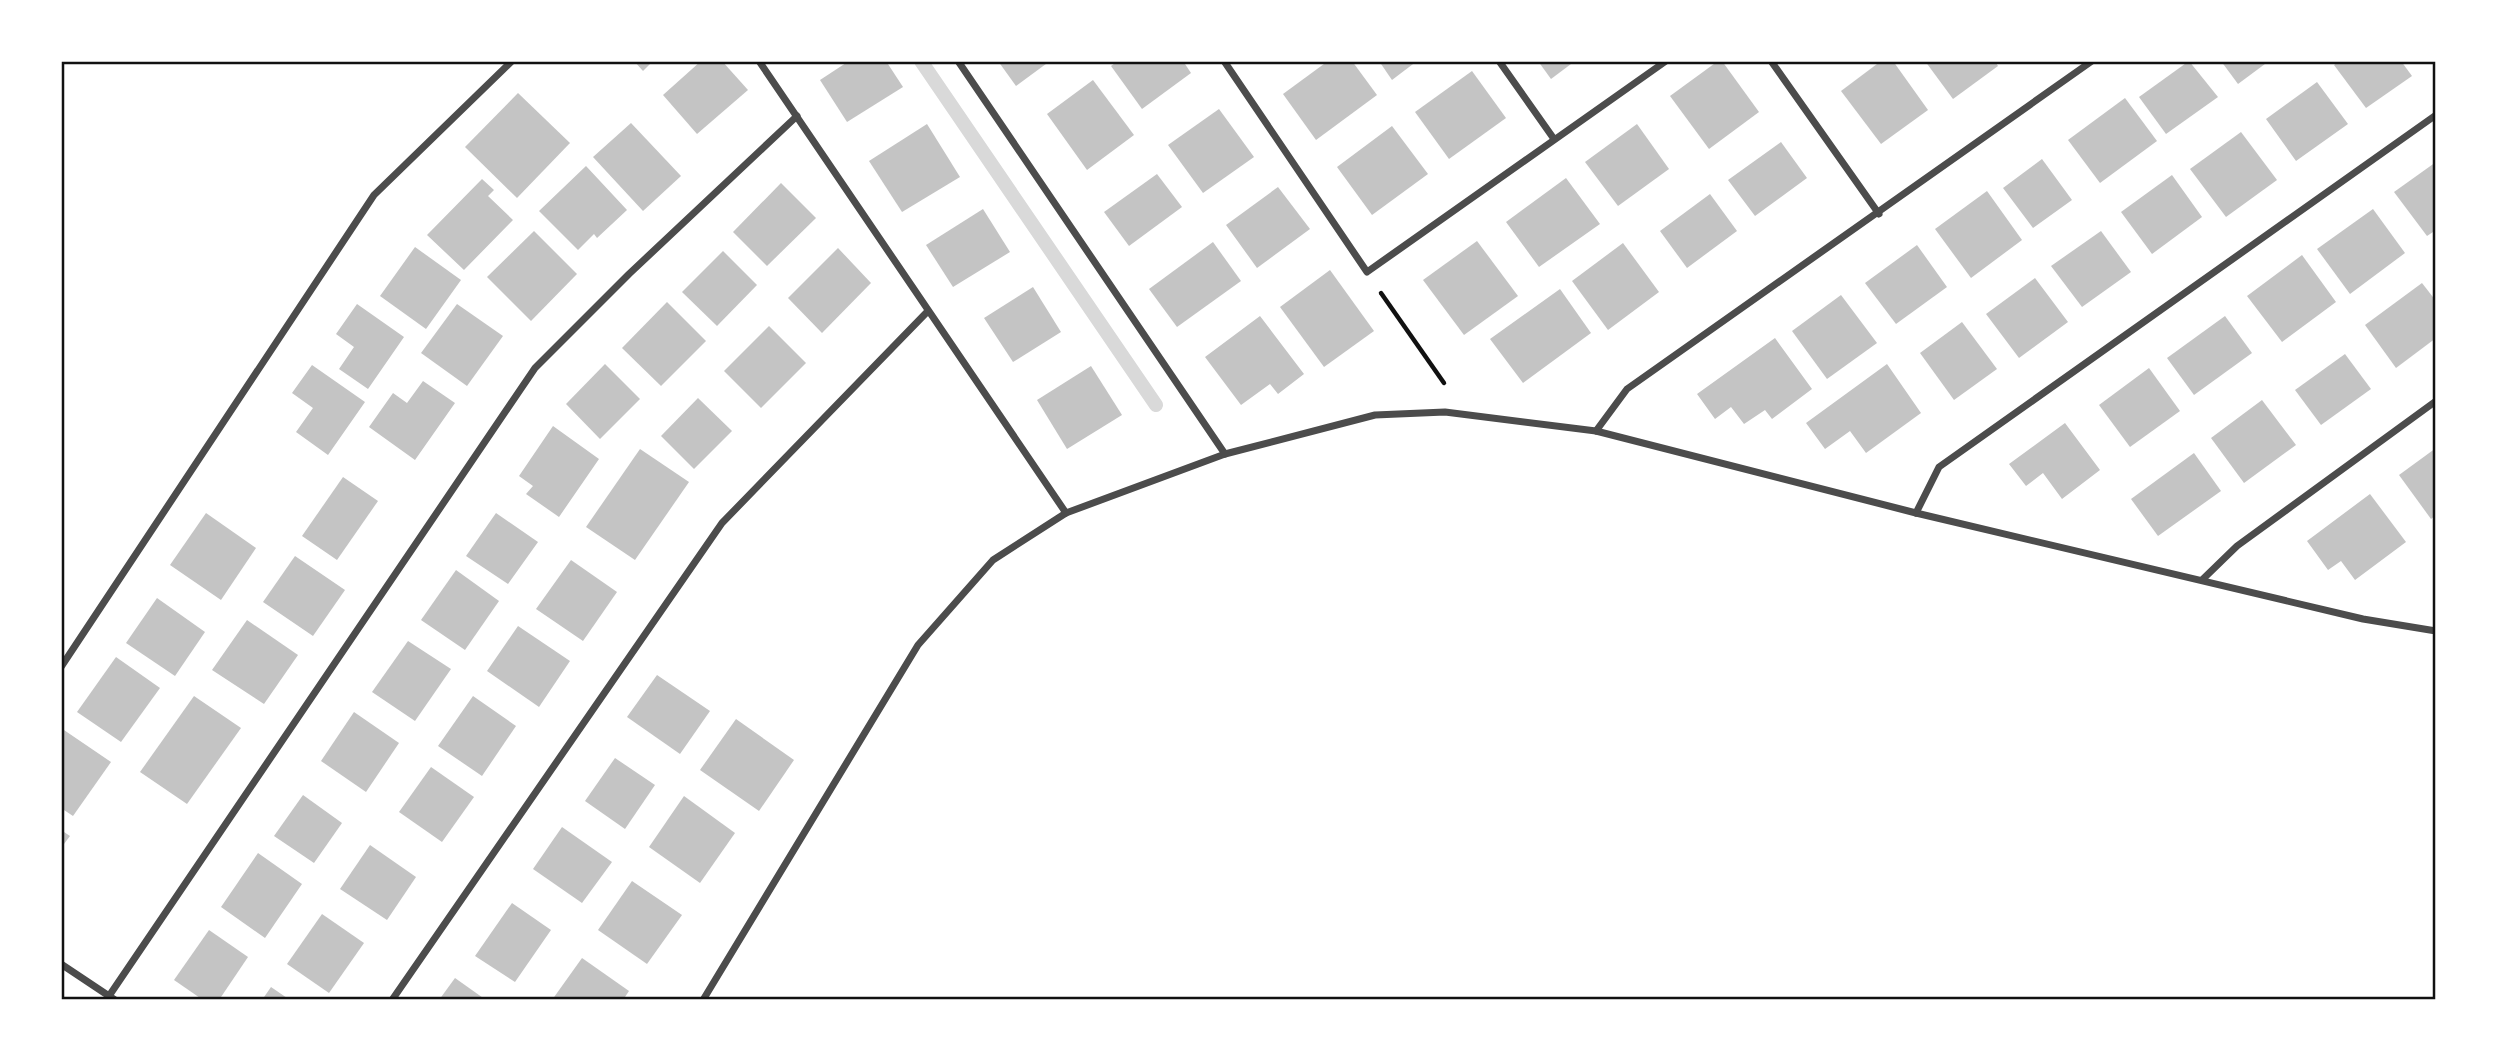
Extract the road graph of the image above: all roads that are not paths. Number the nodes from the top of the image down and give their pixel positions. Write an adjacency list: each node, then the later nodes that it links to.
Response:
1 (512, 61): 21 (street)
2 (759, 61): 10 (street)
3 (958, 61): 16 (street)
4 (1224, 61): 11 (street)
5 (1499, 61): 11 (street)
6 (1667, 61): 11 (street)
7 (1772, 61): 12 (street)
8 (2092, 61): 12 (street)
9 (2436, 114): 18 (street)
10 (797, 116): 13 (street); 23 (street)
11 (1554, 139)
12 (1879, 214): 15 (street)
13 (927, 312): 17 (street); 24 (street)
14 (2436, 401): 19 (street)
15 (1596, 431): 16 (street); 18 (street)
16 (1224, 454): 17 (street)
17 (1066, 513): 25 (street)
18 (1916, 513): 19 (street)
19 (2203, 579): 20 (street)
20 (2436, 631)
21 (61, 667)
22 (61, 964): 23 (street)
23 (112, 998)
24 (392, 1000)
25 (703, 1000)

